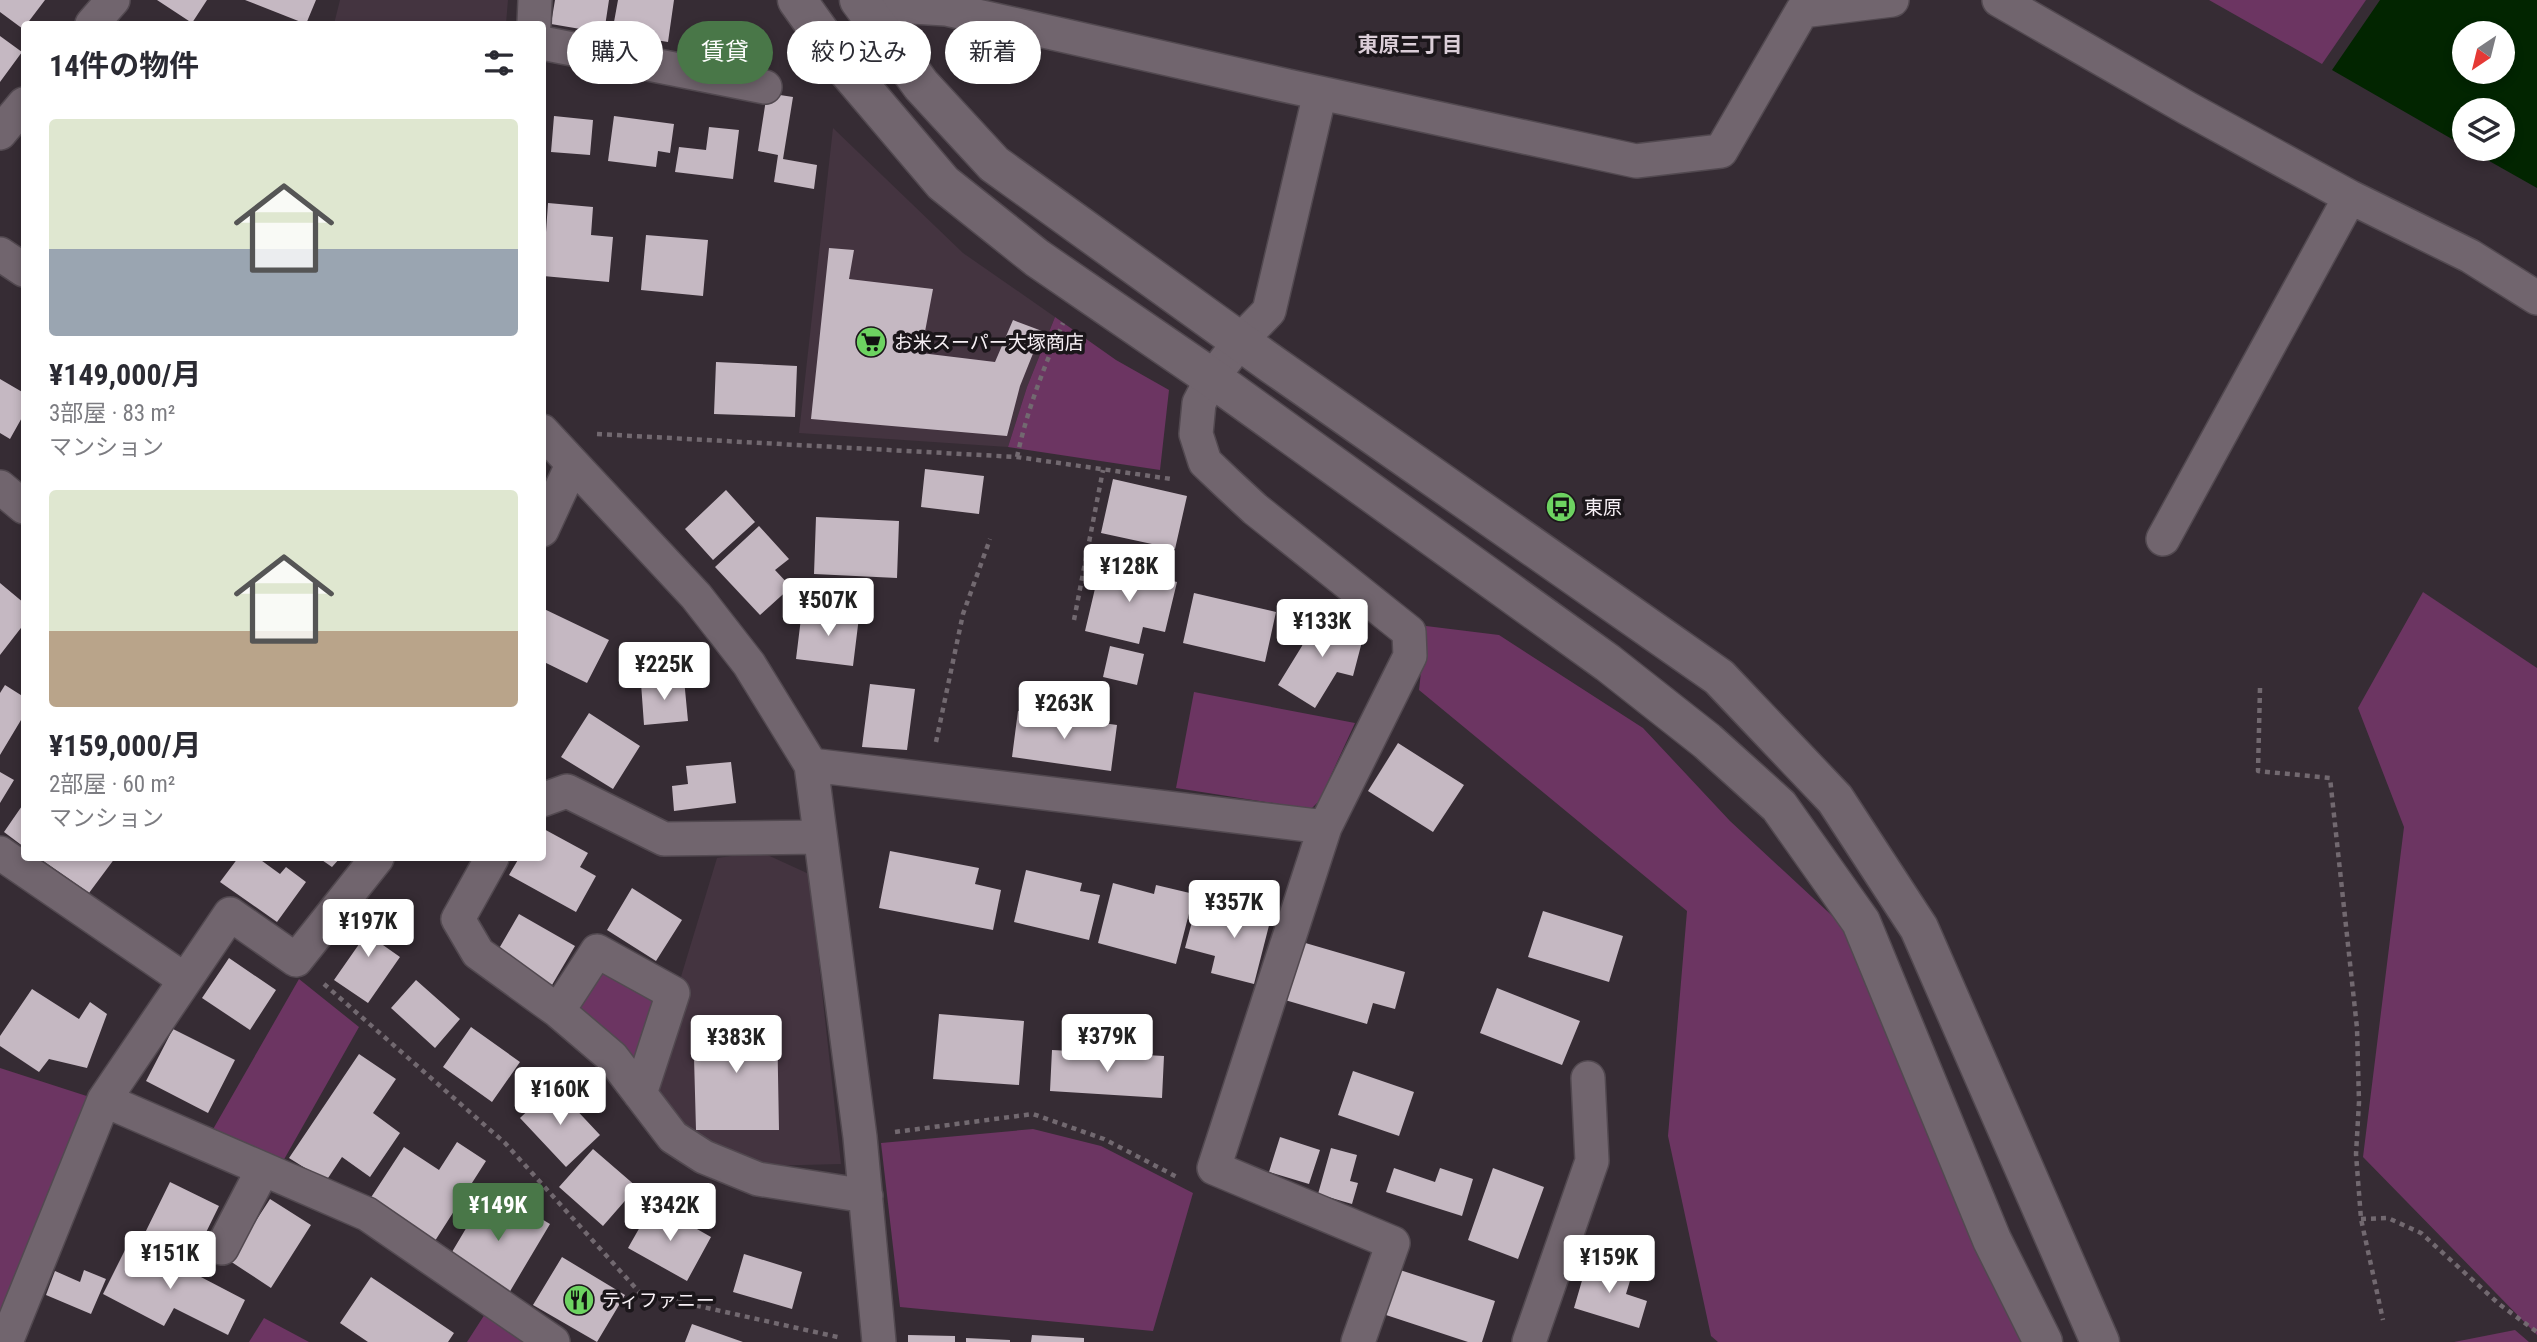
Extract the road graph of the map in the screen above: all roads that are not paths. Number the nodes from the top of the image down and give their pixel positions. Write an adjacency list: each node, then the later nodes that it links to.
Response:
1 (113, 0): 7 (street)
2 (535, 0): 8 (street)
3 (797, 0): 19 (street)
4 (1892, 0): 11 (street)
5 (1999, 0): 14 (street)
6 (860, 2): 11 (street); 18 (street)
7 (95, 21)
8 (534, 21)
9 (546, 44): 10 (street)
10 (765, 87)
11 (1320, 93): 18 (street)
12 (21, 108): 13 (street)
13 (0, 134)
14 (2350, 197): 17 (street); 25 (street)
15 (0, 254): 16 (street)
16 (21, 268)
17 (2537, 298)
18 (1241, 340): 19 (street); 47 (street)
19 (1212, 378): 28 (street); 46 (street)
20 (546, 436): 21 (street)
21 (572, 465): 24 (street); 26 (street)
22 (0, 488): 23 (street)
23 (21, 504)
24 (546, 521)
25 (2163, 539)
26 (811, 765): 28 (street); 29 (street)
27 (546, 798): 29 (street)
28 (1325, 827): 44 (street)
29 (820, 837): 39 (street)
30 (0, 853): 33 (street)
31 (375, 861): 33 (street)
32 (490, 861): 34 (street)
33 (186, 980): 37 (street)
34 (558, 1011): 36 (street); 36 (street)
35 (1588, 1078): 45 (street)
36 (640, 1094): 39 (street)
37 (104, 1100): 38 (street); 41 (street)
38 (263, 1169): 40 (street); 42 (street)
39 (866, 1196): 43 (street)
40 (222, 1248)
41 (6, 1342)
42 (553, 1342)
43 (879, 1342)
44 (1357, 1342)
45 (1529, 1342)
46 (2043, 1342)
47 (2100, 1342)

